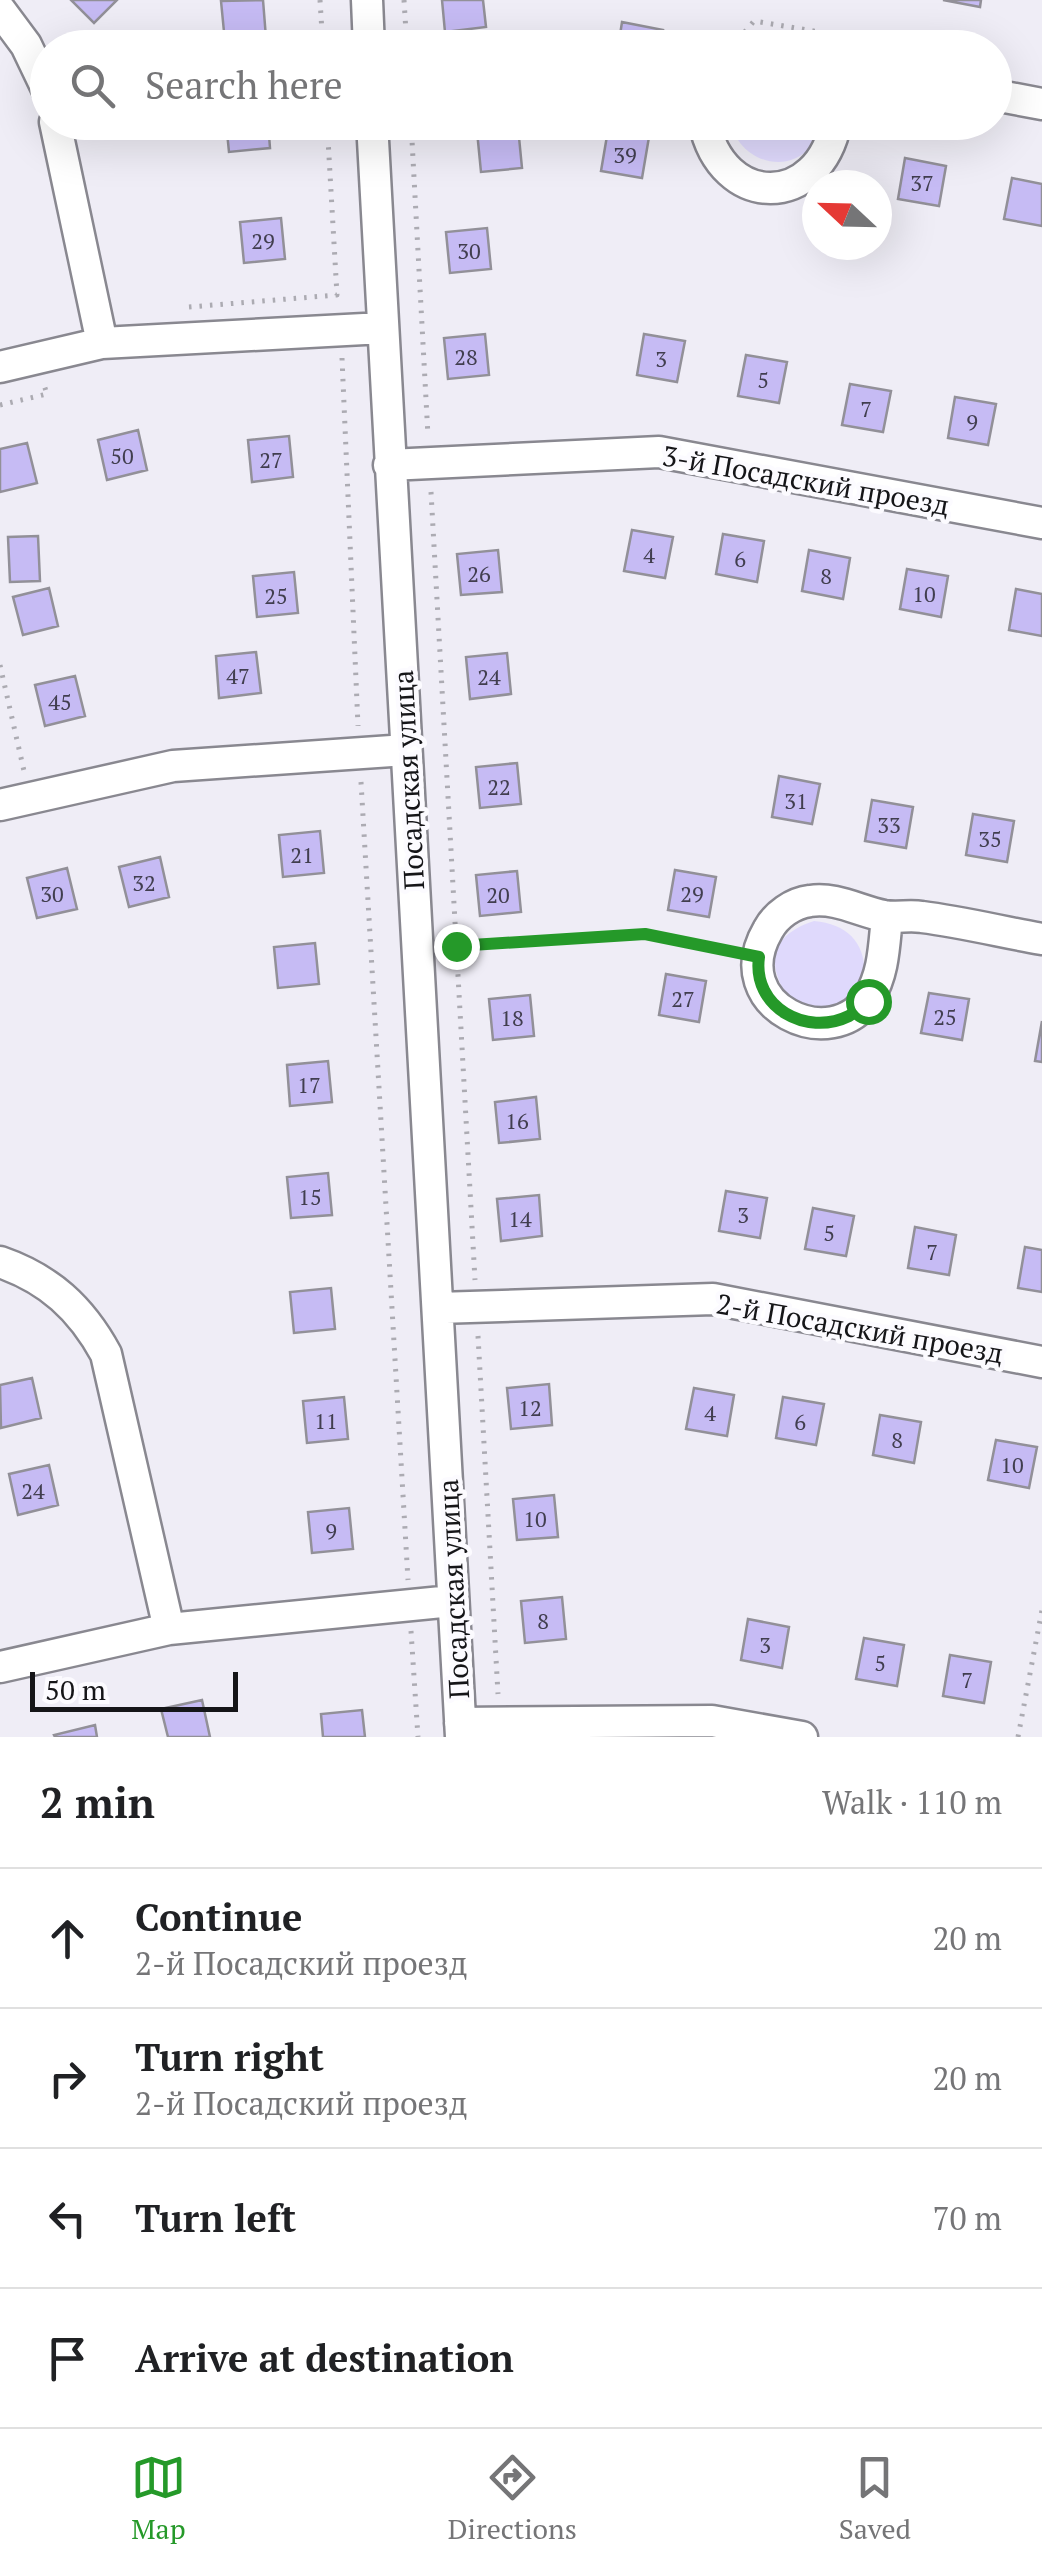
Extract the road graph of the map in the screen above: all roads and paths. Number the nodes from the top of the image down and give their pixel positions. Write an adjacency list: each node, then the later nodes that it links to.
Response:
1 (320, 0): 5 (path)
2 (366, 0): 6 (street)
3 (404, 0): 7 (path)
4 (0, 10): 10 (street)
5 (322, 30)
6 (368, 30)
7 (405, 30)
8 (745, 30): 9 (path)
9 (812, 30)
10 (30, 53)
11 (1012, 98): 12 (street)
12 (1042, 104)
13 (59, 140): 23 (street)
14 (328, 140): 19 (path)
15 (373, 140): 22 (street, Посадская улица)
16 (412, 140): 27 (path)
17 (707, 140): 18 (street)
18 (832, 140)
19 (337, 295): 20 (path); 21 (path)
20 (188, 307)
21 (341, 328): 22 (street); 23 (street); 32 (path)
22 (382, 328): 28 (street, Посадская улица)
23 (102, 343): 24 (street)
24 (38, 358): 25 (street); 26 (path)
25 (0, 368)
26 (0, 405)
27 (429, 463): 28 (street, 3-й Посадский проезд); 29 (street, 3-й Посадский проезд); 37 (path)
28 (389, 465): 31 (street, Посадская улица)
29 (1042, 523)
30 (0, 665): 33 (path)
31 (406, 750): 32 (street); 41 (street, Посадская улица)
32 (360, 755): 33 (street); 44 (path)
33 (30, 798): 34 (street)
34 (0, 805)
35 (888, 917): 36 (street); 38 (street); 38 (street)
36 (1042, 939)
37 (456, 946): 38 (path); 40 (path)
38 (759, 957)
39 (0, 1262): 46 (street)
40 (476, 1307): 41 (street, 2-й Посадский проезд); 42 (street, 2-й Посадский проезд); 48 (path)
41 (438, 1308): 43 (street, Посадская улица)
42 (1042, 1362)
43 (452, 1601): 44 (street); 49 (street, Посадская улица)
44 (410, 1606): 46 (street); 50 (path)
45 (1042, 1610): 52 (path)
46 (169, 1628): 47 (street)
47 (0, 1667)
48 (500, 1722): 49 (street); 51 (street)
49 (461, 1730)
50 (418, 1737)
51 (802, 1737)
52 (1018, 1737)

